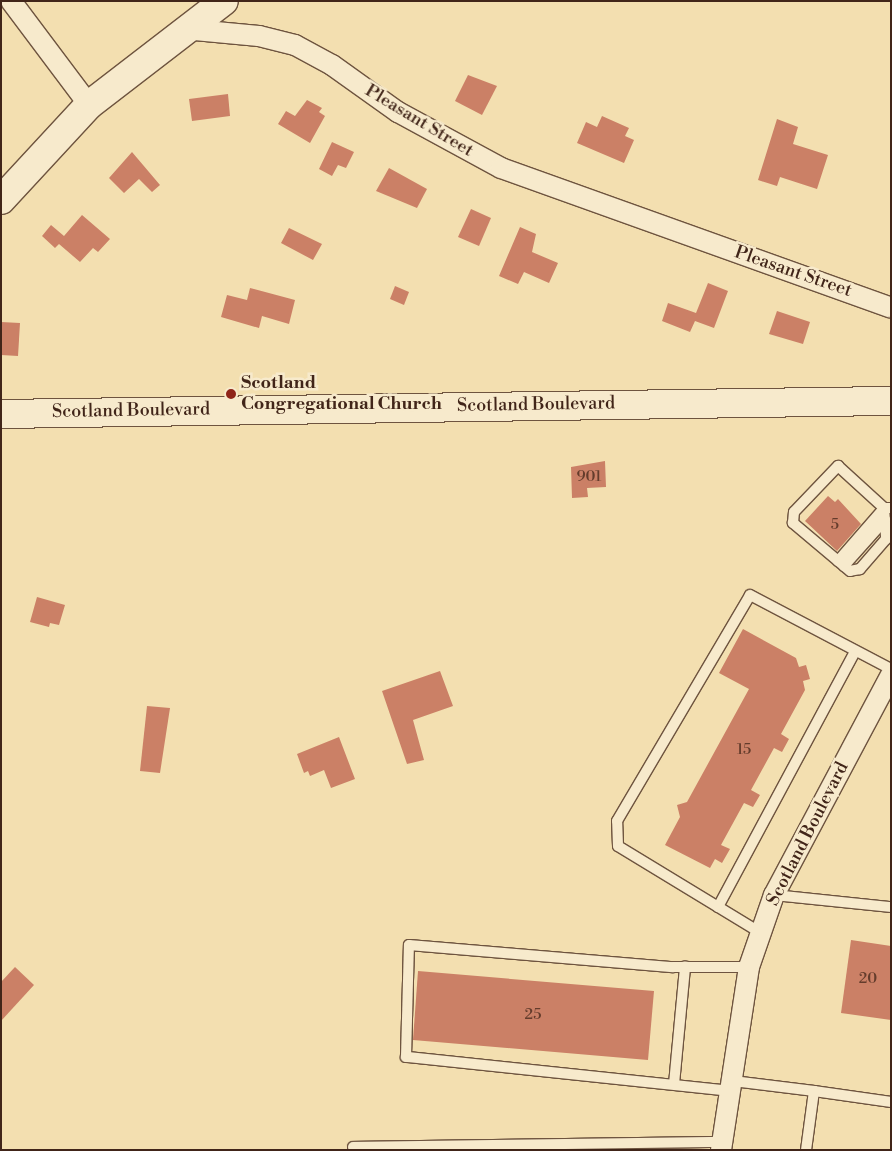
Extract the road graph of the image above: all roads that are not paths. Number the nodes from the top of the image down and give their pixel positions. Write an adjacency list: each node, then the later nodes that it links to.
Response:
1 (11, 1): 4 (street)
2 (224, 1): 3 (main road)
3 (184, 29): 4 (main road); 6 (street, Pleasant Street)
4 (89, 106): 5 (main road)
5 (1, 200)
6 (891, 308)
7 (891, 401): 8 (main road, Scotland Boulevard)
8 (1, 414)
9 (888, 508): 10 (lane); 10 (lane); 10 (lane)
10 (841, 564)
11 (855, 652): 12 (lane); 15 (lane); 15 (lane)
12 (891, 669)
13 (891, 675): 14 (street, Scotland Boulevard)
14 (774, 895): 16 (lane); 17 (street, Scotland Boulevard)
15 (718, 907): 17 (lane)
16 (891, 907)
17 (761, 933): 19 (street, Scotland Boulevard)
18 (685, 967): 19 (lane); 20 (lane); 20 (lane)
19 (749, 967): 21 (street, Scotland Boulevard)
20 (674, 1084): 21 (lane)
21 (732, 1086): 22 (lane); 24 (street, Scotland Boulevard)
22 (814, 1090): 23 (lane); 26 (lane)
23 (891, 1102)
24 (722, 1146): 25 (lane)
25 (352, 1147)
26 (806, 1150)

